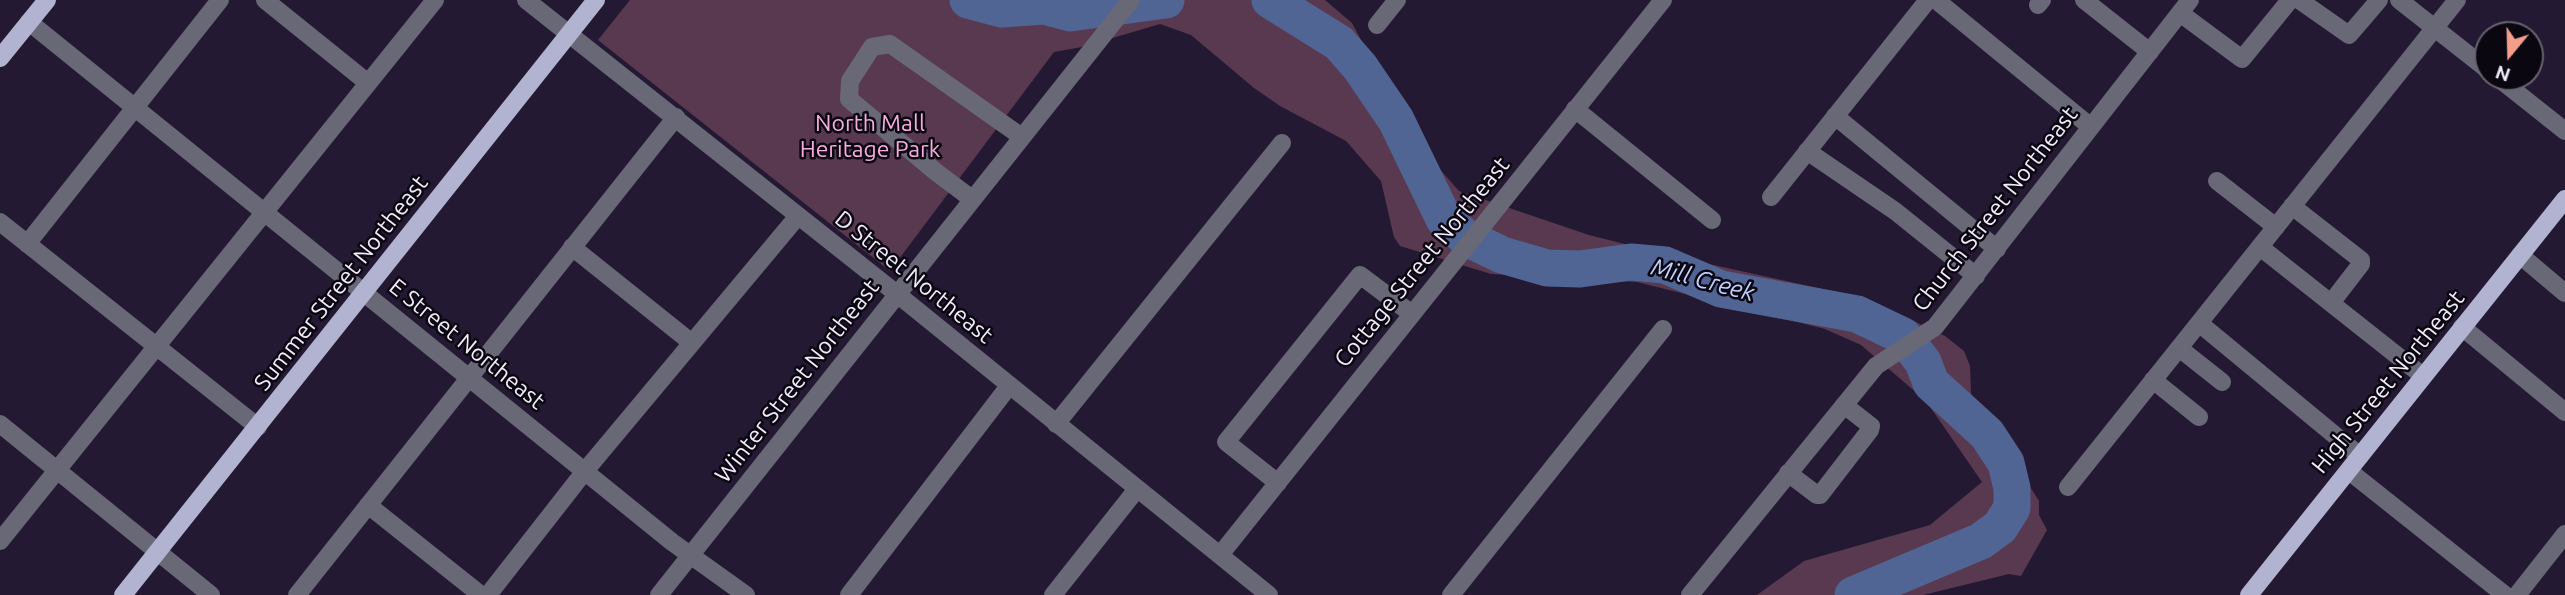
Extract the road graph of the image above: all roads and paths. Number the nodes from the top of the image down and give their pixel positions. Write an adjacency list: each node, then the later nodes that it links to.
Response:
1 (47, 0): 19 (main road)
2 (220, 0): 28 (street)
3 (265, 0): 26 (street)
4 (435, 0): 26 (street)
5 (526, 0): 22 (street, D Street Northeast)
6 (596, 0): 22 (main road, Summer Street Northeast)
7 (1132, 0): 34 (street, Winter Street Northeast)
8 (1397, 0): 20 (street)
9 (1663, 0): 29 (street, Cottage Street Northeast)
10 (1927, 0): 30 (street)
11 (1936, 0): 32 (street)
12 (2084, 0): 23 (street)
13 (2290, 0): 18 (street)
14 (2299, 0): 15 (street)
15 (2379, 0)
16 (2399, 0): 21 (street)
17 (2457, 0): 21 (street)
18 (2185, 6): 23 (street, Church Street Northeast)
19 (29, 22): 24 (main road); 28 (street, E Street Northeast)
20 (1377, 25)
21 (2435, 28): 25 (street); 41 (street)
22 (570, 35): 31 (street, D Street Northeast); 53 (main road, Summer Street Northeast)
23 (2150, 52): 32 (street, Church Street Northeast)
24 (0, 58)
25 (2474, 59)
26 (368, 83): 42 (street)
27 (2515, 91): 33 (street)
28 (134, 107): 42 (street, E Street Northeast); 47 (street)
29 (1575, 109): 44 (street); 57 (street, Cottage Street Northeast)
30 (1835, 116): 36 (street); 50 (street)
31 (676, 117): 43 (street, D Street Northeast); 48 (street)
32 (2091, 127): 50 (street, Church Street Northeast)
33 (2565, 131)
34 (1022, 137): 39 (street, Winter Street Northeast); 39 (street)
35 (1282, 143): 73 (street)
36 (1807, 151): 38 (street); 52 (street)
37 (2217, 181): 46 (street)
38 (1771, 197)
39 (972, 199): 55 (street, Winter Street Northeast)
40 (2565, 200): 51 (main road, High Street Northeast)
41 (2292, 206): 46 (street); 56 (street)
42 (265, 212): 53 (street, E Street Northeast); 62 (street)
43 (797, 216): 55 (street, D Street Northeast); 61 (street)
44 (1712, 220)
45 (0, 222): 47 (street)
46 (2276, 227): 49 (street)
47 (27, 244): 62 (street)
48 (572, 247): 61 (street); 65 (street)
49 (2260, 247): 56 (street); 58 (street)
50 (1997, 249): 52 (street, Church Street Northeast)
51 (2520, 255): 54 (street); 59 (main road, High Street Northeast)
52 (1976, 275): 69 (street, Church Street Northeast)
53 (364, 292): 65 (street, E Street Northeast); 74 (main road, Summer Street Northeast)
54 (2565, 293)
55 (897, 294): 68 (street, D Street Northeast); 87 (street, Winter Street Northeast)
56 (2331, 303): 64 (street)
57 (1412, 314): 80 (street, Cottage Street Northeast); 80 (street)
58 (2199, 323): 63 (street); 75 (street)
59 (2462, 327): 64 (main road, High Street Northeast); 70 (street)
60 (1663, 328): 99 (street)
61 (692, 343): 77 (street)
62 (155, 347): 74 (street); 76 (street)
63 (2179, 348): 66 (street); 67 (street)
64 (2423, 376): 75 (main road, High Street Northeast)
65 (469, 377): 77 (street, E Street Northeast); 83 (street)
66 (2153, 380): 71 (street); 81 (street)
67 (2222, 382)
68 (1010, 386): 73 (street, D Street Northeast); 97 (street)
69 (1844, 405): 79 (street, Church Street Northeast); 79 (street)
70 (2565, 412)
71 (2199, 417)
72 (0, 424): 76 (street)
73 (1056, 424): 82 (street, D Street Northeast)
74 (258, 427): 86 (main road, Summer Street Northeast)
75 (2360, 456): 78 (main road, High Street Northeast)
76 (56, 469): 85 (street); 86 (street)
77 (585, 471): 87 (street, E Street Northeast); 94 (street)
78 (2349, 471): 101 (main road, High Street Northeast); 102 (street)
79 (1788, 474): 100 (street, Church Street Northeast)
80 (1278, 483): 88 (street, Cottage Street Northeast)
81 (2068, 487)
82 (1137, 489): 88 (street, D Street Northeast); 98 (street)
83 (368, 505): 92 (street); 93 (street)
84 (2565, 534): 103 (street)
85 (0, 541)
86 (157, 552): 90 (main road, Summer Street Northeast); 91 (street)
87 (691, 555): 95 (street, Winter Street Northeast); 96 (street, E Street Northeast)
88 (1220, 555): 89 (street, D Street Northeast)
89 (1260, 592)
90 (123, 595)
91 (211, 595)
92 (297, 595)
93 (481, 595)
94 (488, 595)
95 (659, 595)
96 (746, 595)
97 (849, 595)
98 (1054, 595)
99 (1451, 595)
100 (1690, 595)
101 (2249, 595)
102 (2505, 595)
103 (2516, 595)

